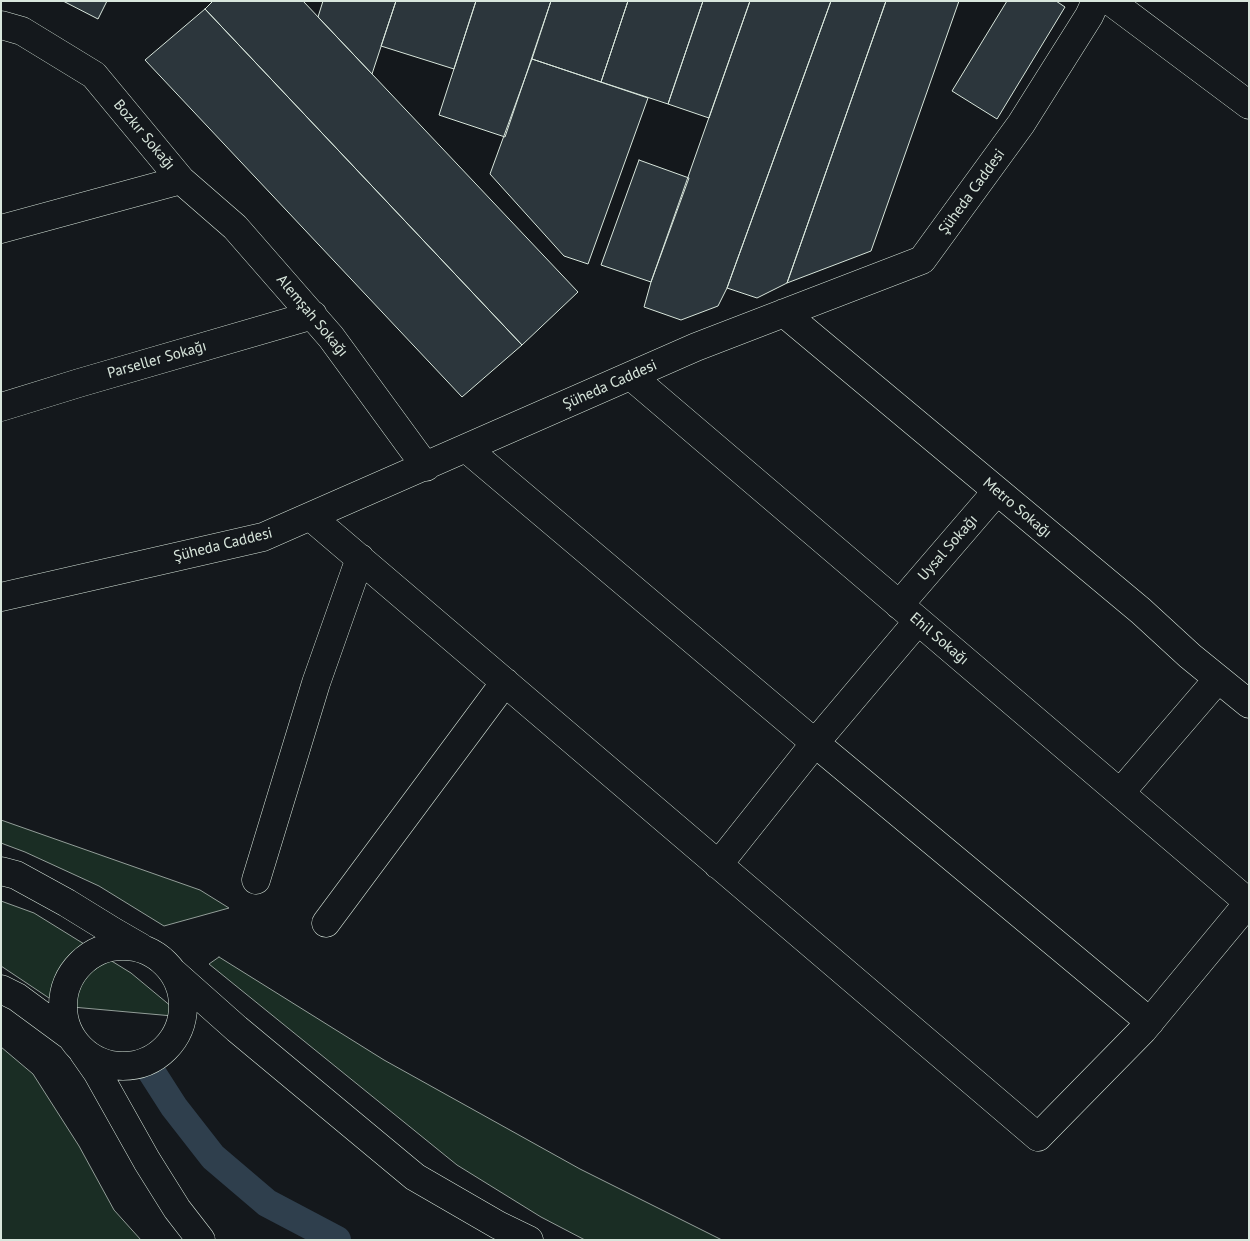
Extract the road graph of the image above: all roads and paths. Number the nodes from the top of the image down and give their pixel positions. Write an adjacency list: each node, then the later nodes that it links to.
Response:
1 (1096, 1): 7 (street, Şüheda Caddesi)
2 (1110, 1): 4 (street)
3 (1, 25): 5 (street, Bozkır Sokağı)
4 (1249, 104)
5 (181, 180): 6 (street, Bozkır Sokağı); 8 (street, Alemşah Sokağı)
6 (1, 229)
7 (784, 313): 9 (street, Şüheda Caddesi); 13 (street, Metro Sokağı)
8 (313, 316): 10 (street, Parseller Sokağı); 12 (street, Alemşah Sokağı)
9 (631, 376): 11 (street, Şüheda Caddesi); 17 (street, Ehil Sokağı)
10 (1, 407)
11 (466, 449): 12 (street, Şüheda Caddesi); 21 (street)
12 (426, 467): 14 (street, Şüheda Caddesi)
13 (997, 491): 17 (street, Uysal Sokağı); 18 (street, Metro Sokağı)
14 (311, 517): 15 (street); 16 (street, Şüheda Caddesi)
15 (360, 558): 19 (street); 25 (street)
16 (1, 597)
17 (908, 613): 21 (street, Uysal Sokağı); 22 (street, Ehil Sokağı)
18 (1218, 679): 20 (street, Metro Sokağı); 22 (street)
19 (504, 682): 23 (street); 27 (street)
20 (1249, 704)
21 (815, 743): 23 (street, Uysal Sokağı); 31 (street)
22 (1120, 793): 26 (street, Ehil Sokağı)
23 (718, 865): 31 (street)
24 (1, 871): 28 (street)
25 (256, 880)
26 (1248, 902): 31 (street)
27 (326, 923)
28 (143, 948): 29 (street); 32 (street)
29 (174, 973): 32 (street); 34 (street)
30 (1, 989): 32 (street)
31 (1150, 1022)
32 (76, 1043): 33 (street)
33 (200, 1240)
34 (529, 1240)

